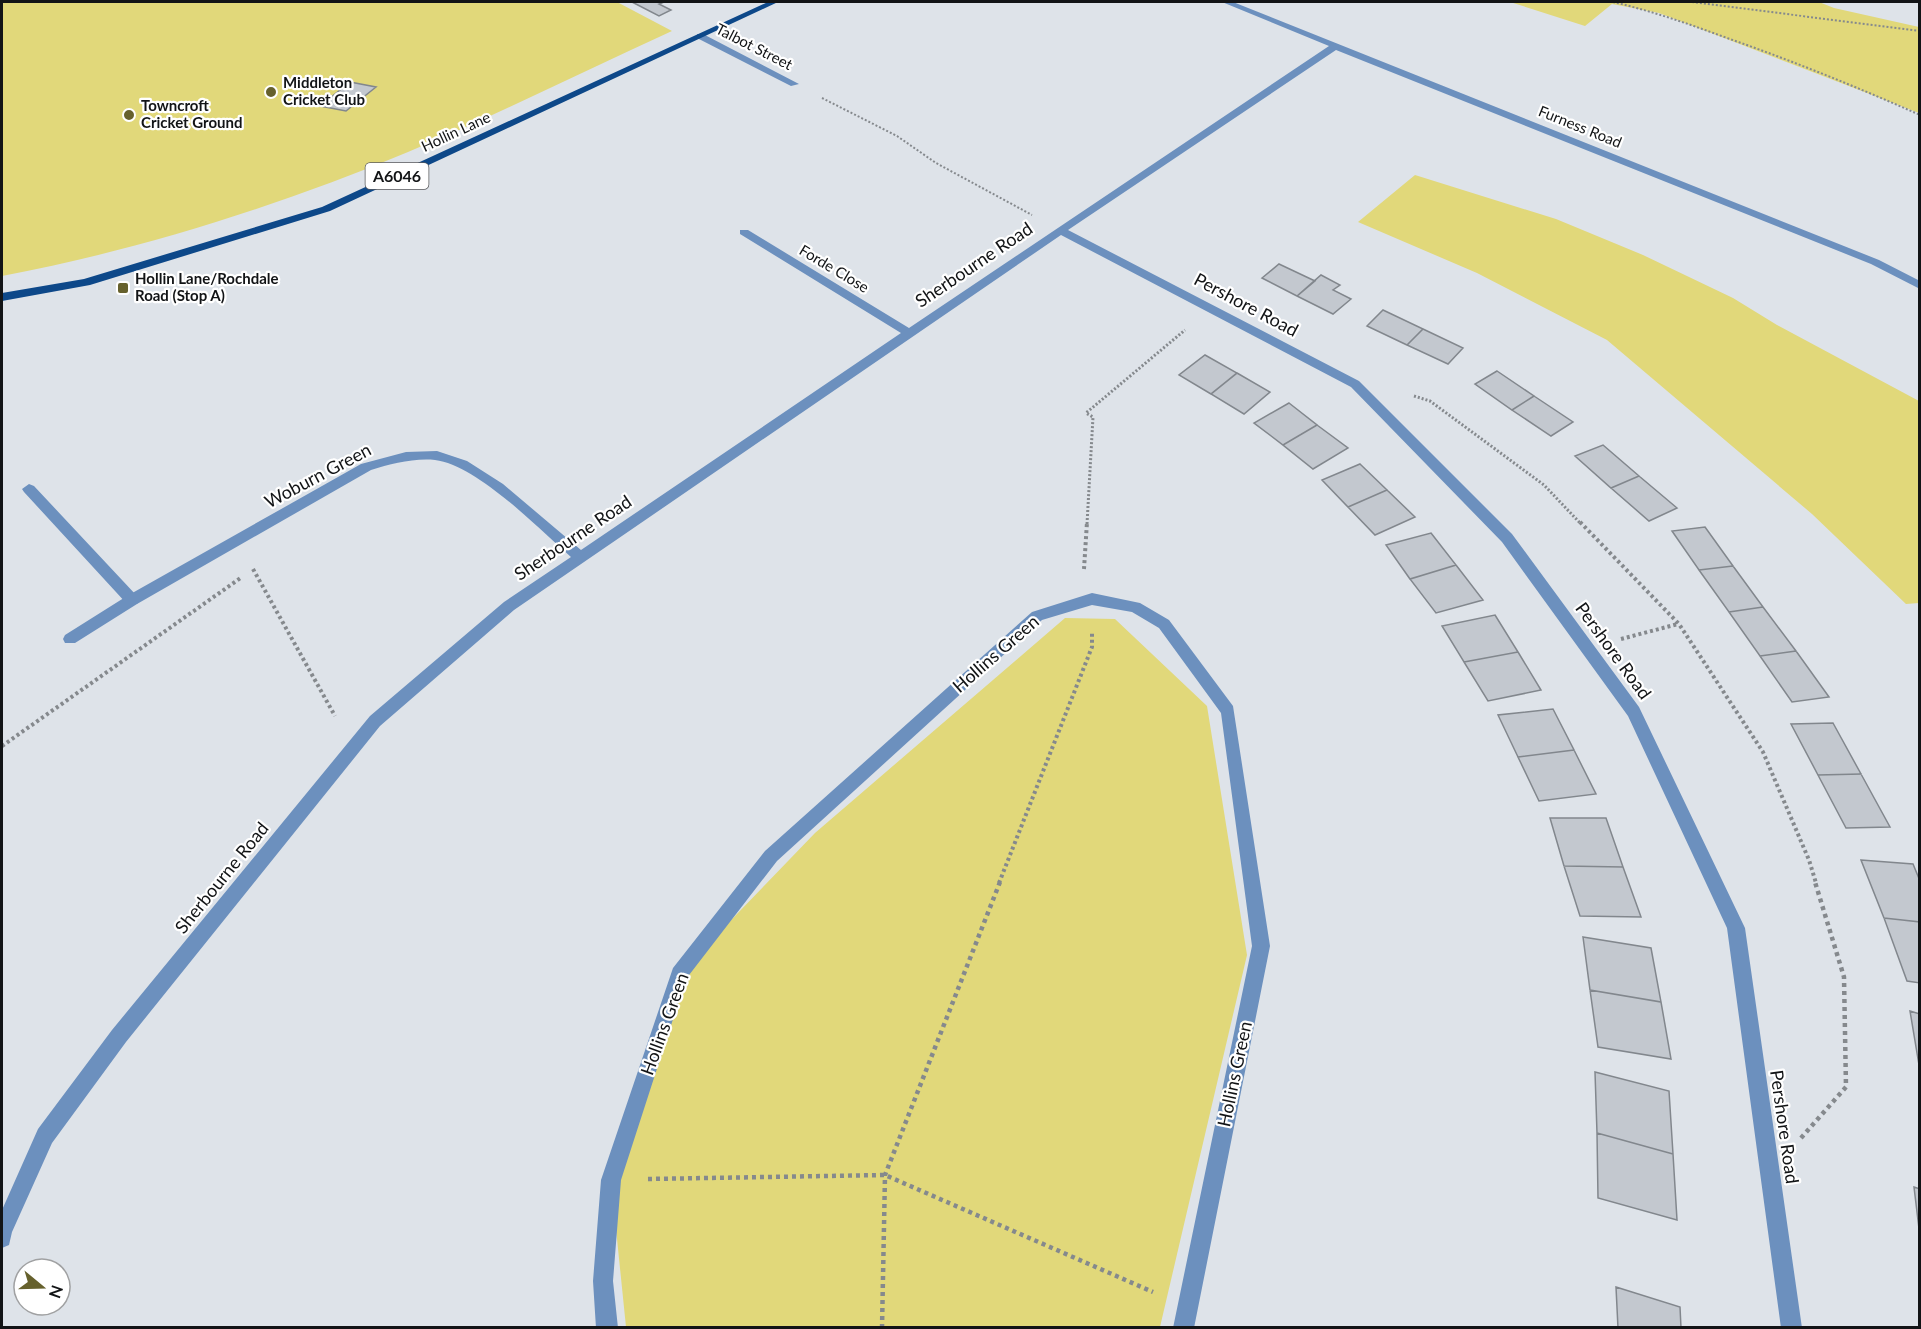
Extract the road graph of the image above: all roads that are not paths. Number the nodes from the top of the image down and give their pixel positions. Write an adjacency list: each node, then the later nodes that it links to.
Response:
1 (774, 2): 3 (main road, Hollin Lane / A6046)
2 (1226, 2): 4 (street, Furness Road)
3 (700, 36): 5 (street, Talbot Street); 9 (main road, Hollin Lane / A6046)
4 (1337, 45): 6 (street, Sherbourne Road); 8 (street, Furness Road)
5 (794, 84)
6 (1060, 230): 10 (street, Sherbourne Road); 18 (street, Pershore Road)
7 (744, 232): 10 (street, Forde Close)
8 (1920, 286)
9 (2, 297)
10 (909, 333): 12 (street, Sherbourne Road)
11 (29, 489): 13 (street)
12 (580, 557): 13 (street, Woburn Green); 15 (street, Sherbourne Road)
13 (132, 600): 14 (street, Woburn Green)
14 (70, 639)
15 (2, 1238)
16 (607, 1328): 17 (street, Hollins Green)
17 (1183, 1328)
18 (1792, 1328)

